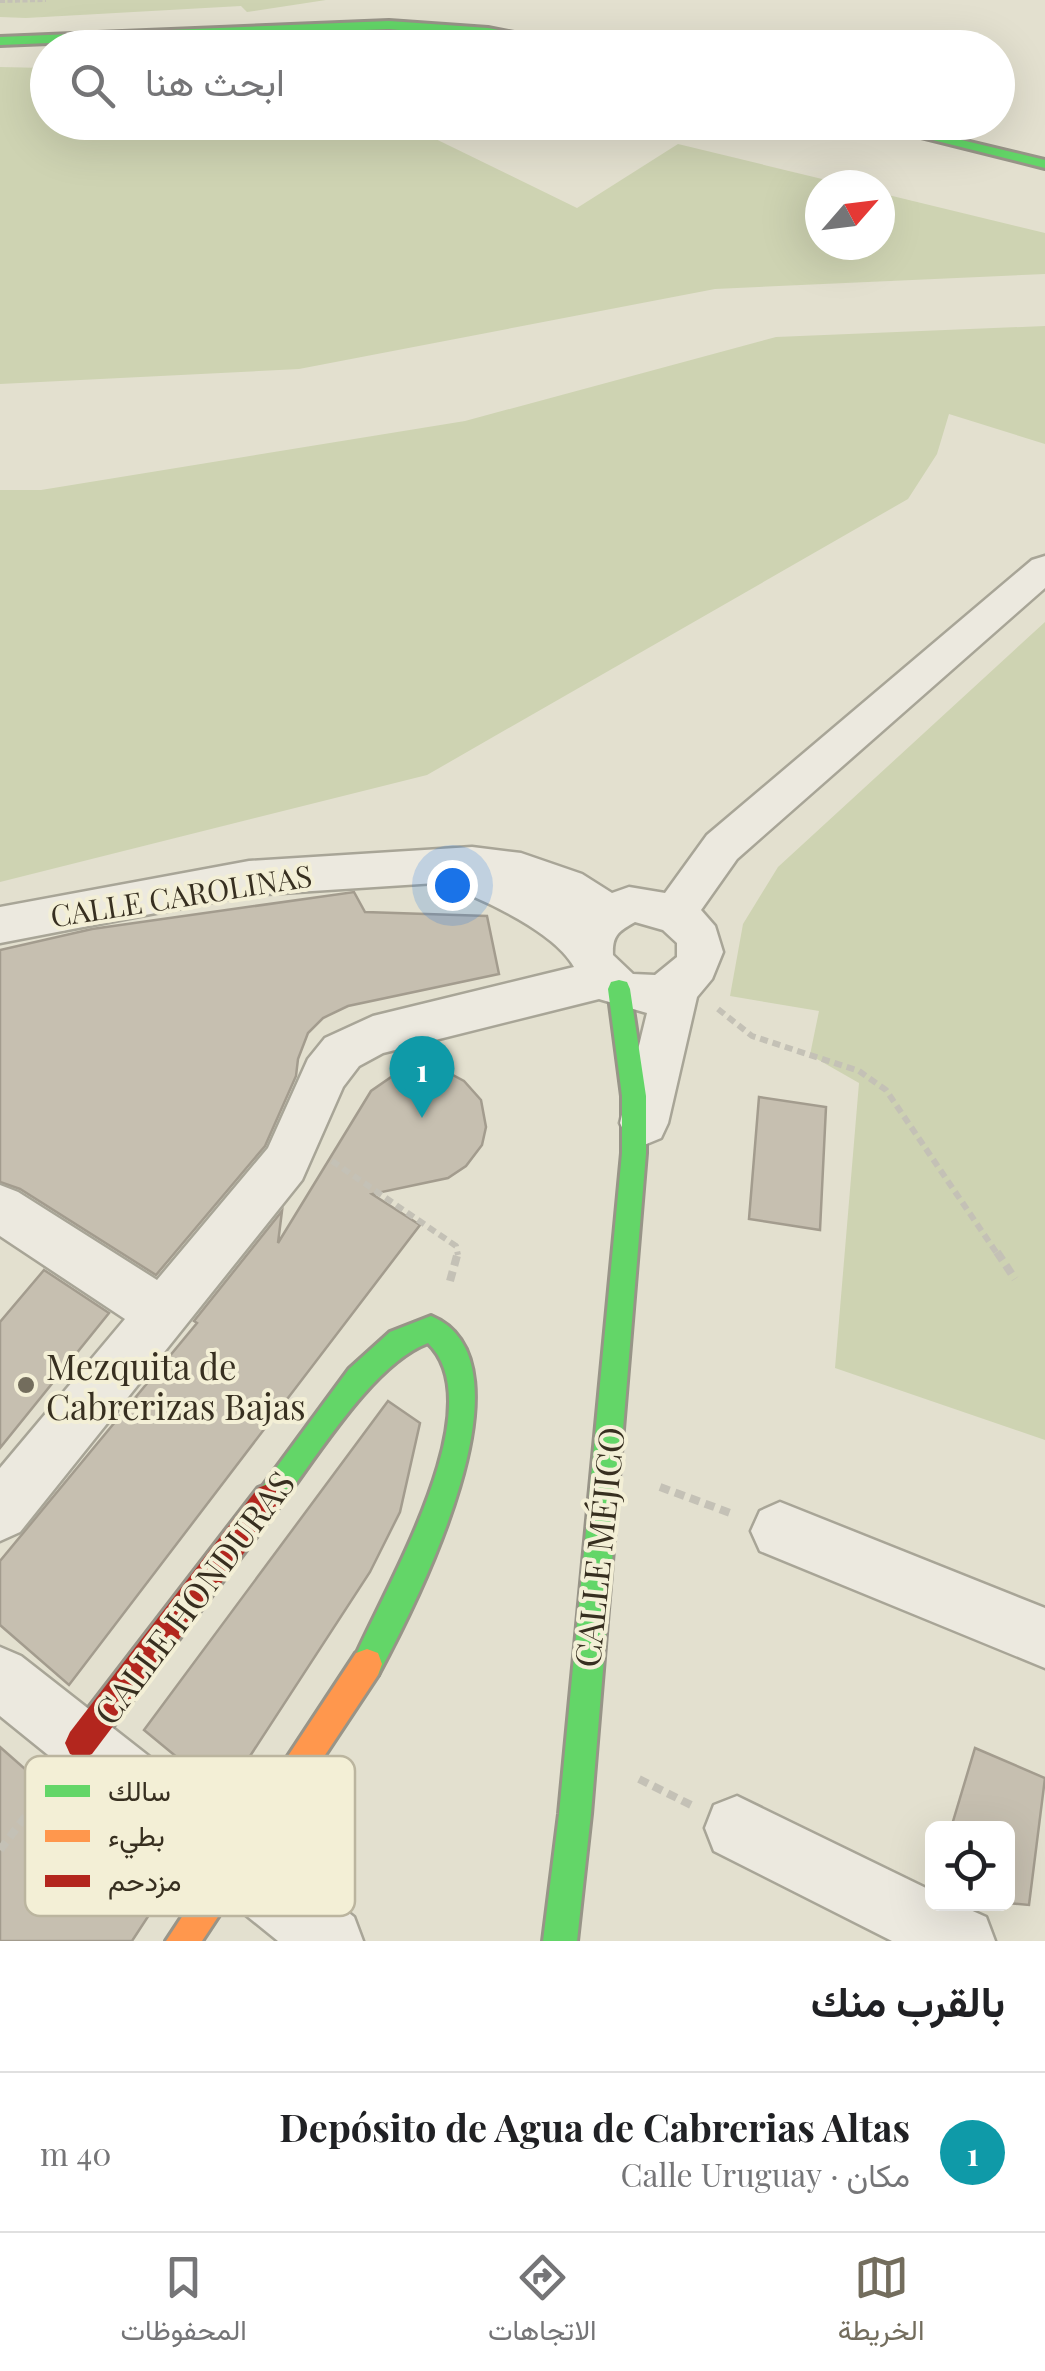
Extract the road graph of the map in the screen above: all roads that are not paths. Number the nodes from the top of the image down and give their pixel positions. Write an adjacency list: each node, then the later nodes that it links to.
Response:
1 (273, 30): 2 (street)
2 (467, 30)
3 (0, 41): 4 (street)
4 (30, 41)
5 (943, 140): 6 (street)
6 (1045, 164)
7 (1045, 568): 8 (street)
8 (676, 912): 10 (street); 11 (street)
9 (0, 925): 10 (street, CALLE CAROLINAS)
10 (604, 957): 11 (street); 12 (street, CALLE MÉJICO); 14 (street)
11 (685, 979): 12 (street, CALLE MÉJICO)
12 (634, 1154): 27 (street, CALLE MÉJICO)
13 (0, 1208): 14 (street)
14 (162, 1313): 15 (street)
15 (0, 1512)
16 (780, 1531): 17 (street)
17 (1045, 1638)
18 (0, 1678): 19 (street)
19 (81, 1743): 20 (street); 21 (street, CALLE HONDURAS)
20 (97, 1756)
21 (306, 1756)
22 (737, 1828): 28 (street)
23 (200, 1916): 25 (street)
24 (299, 1916): 26 (street)
25 (183, 1941)
26 (330, 1941)
27 (560, 1941)
28 (962, 1941)

